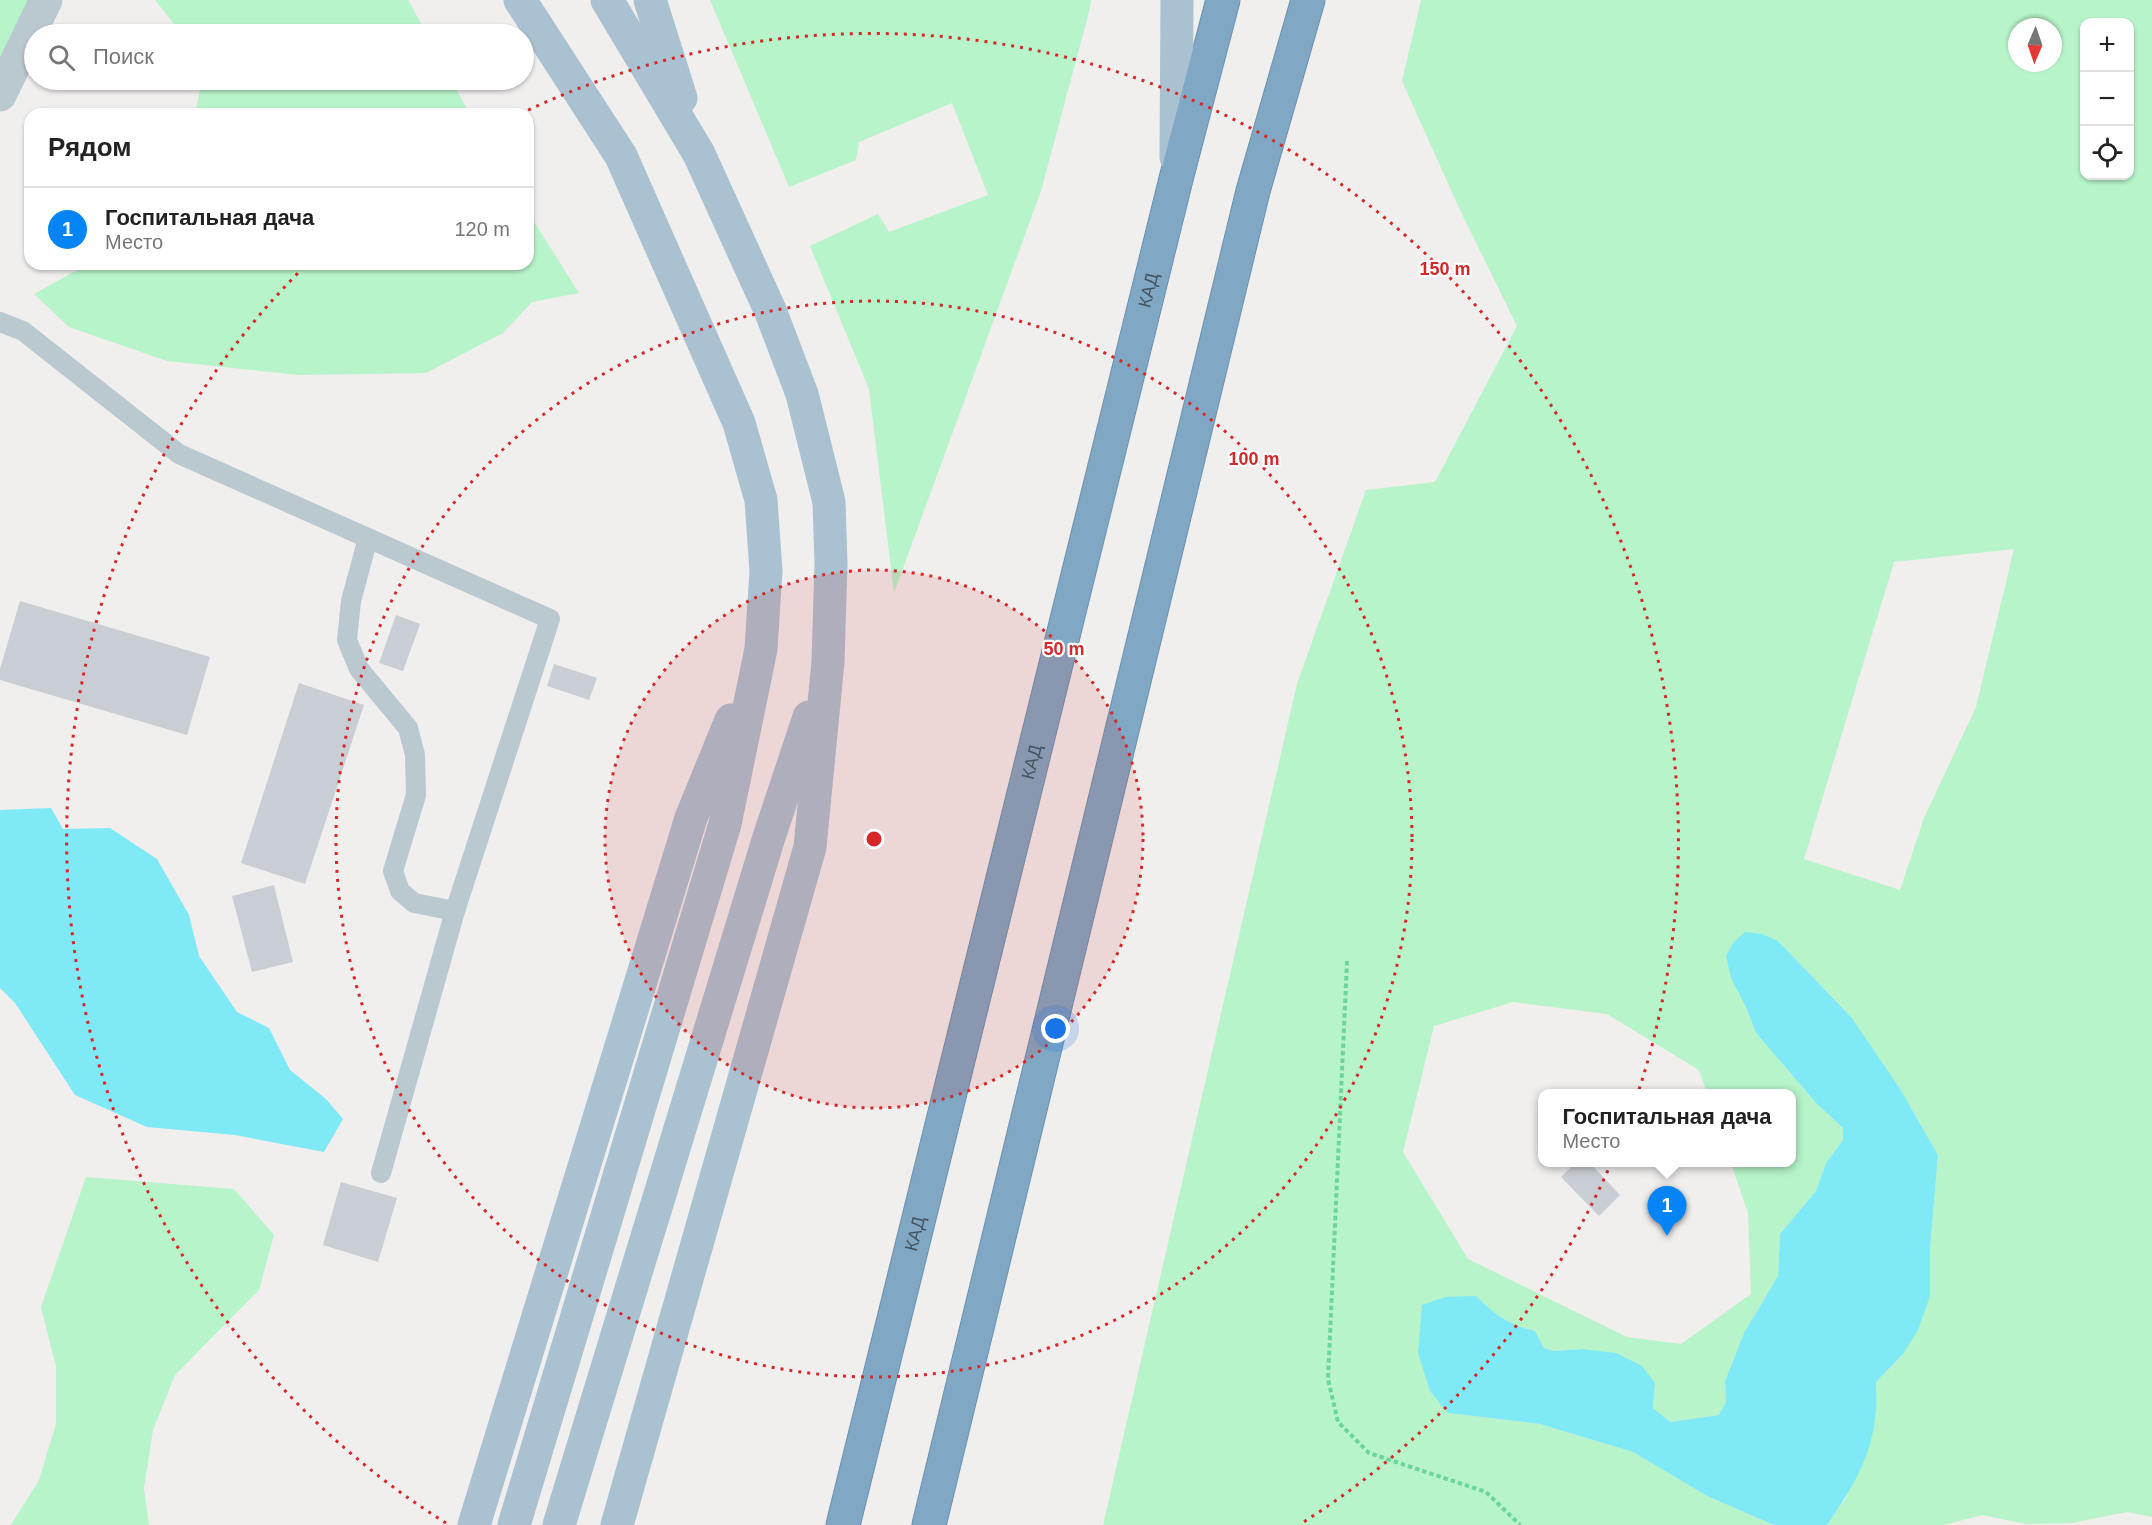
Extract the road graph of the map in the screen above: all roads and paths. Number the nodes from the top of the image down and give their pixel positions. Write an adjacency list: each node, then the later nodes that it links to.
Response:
1 (46, 0): 9 (street)
2 (520, 0): 11 (main road)
3 (550, 0): 11 (main road)
4 (607, 0): 13 (main road)
5 (650, 0): 13 (main road)
6 (1177, 0): 14 (main road)
7 (1223, 0): 14 (highway, КАД)
8 (1308, 0): 27 (highway)
9 (34, 24)
10 (24, 45): 12 (street)
11 (565, 67): 17 (main road)
12 (0, 95)
13 (699, 154): 18 (main road)
14 (1176, 179): 26 (highway, КАД)
15 (0, 322): 16 (lane)
16 (368, 538): 19 (lane); 19 (lane)
17 (761, 649): 22 (main road); 23 (main road)
18 (828, 662): 24 (main road); 25 (main road)
19 (454, 911): 21 (lane)
20 (1347, 961): 28 (path)
21 (381, 1173)
22 (474, 1525)
23 (514, 1525)
24 (560, 1525)
25 (617, 1525)
26 (843, 1525)
27 (929, 1525)
28 (1520, 1525)

